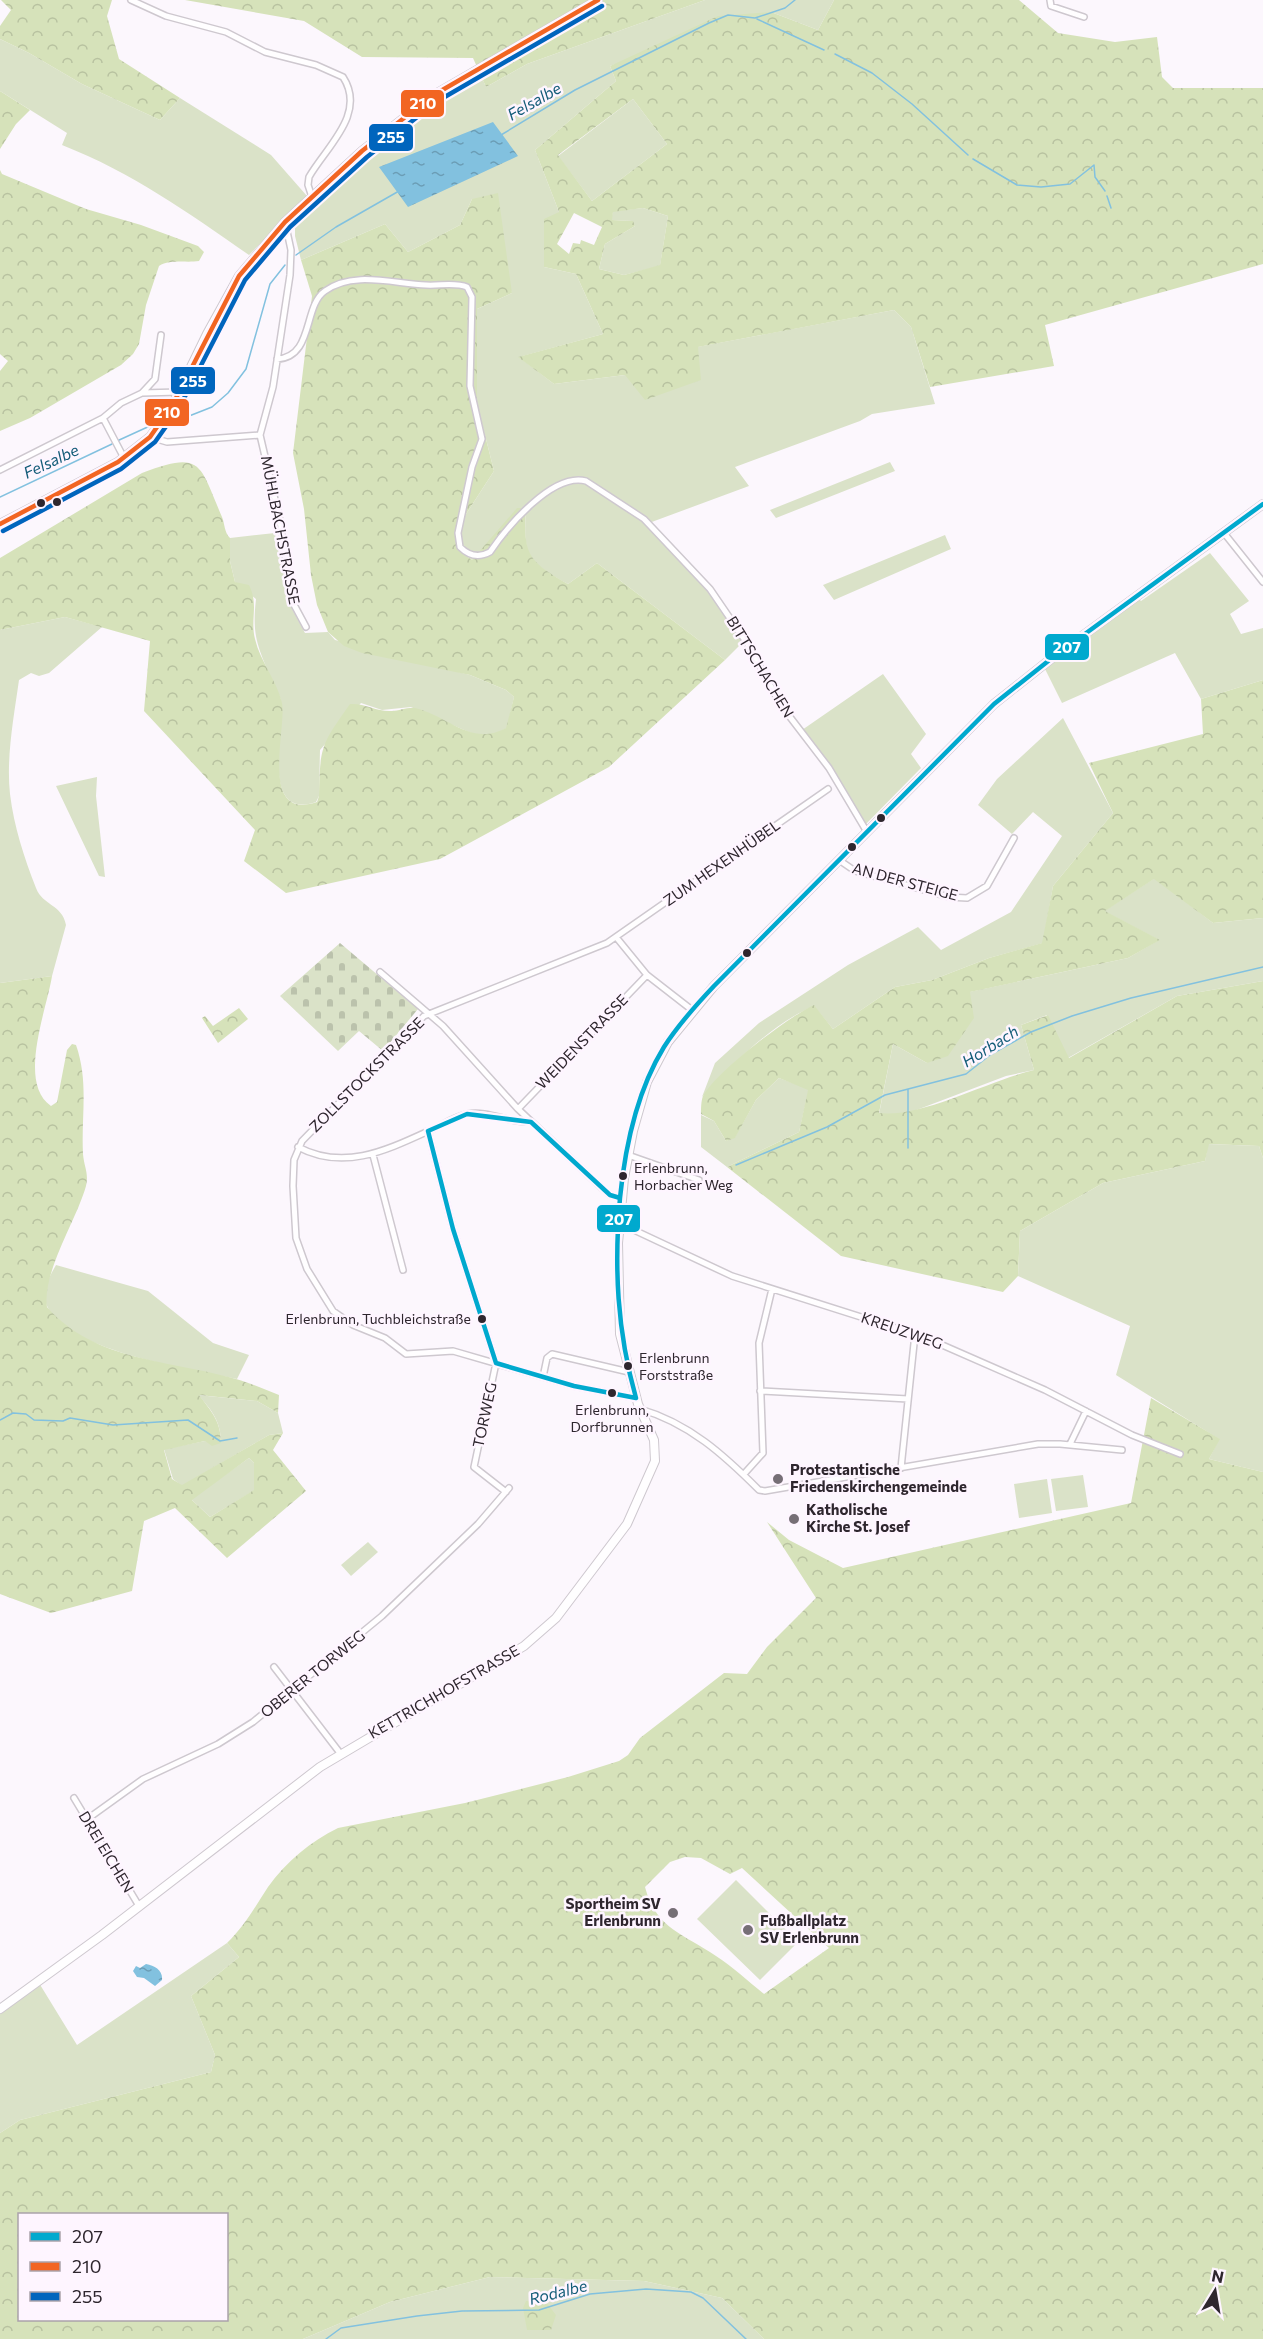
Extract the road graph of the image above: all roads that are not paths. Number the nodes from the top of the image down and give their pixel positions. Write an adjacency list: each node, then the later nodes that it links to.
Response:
1 (131, 0): 5 (street)
2 (597, 0): 5 (street)
3 (1050, 0): 4 (street)
4 (1084, 17)
5 (312, 197): 6 (street)
6 (285, 222): 8 (street); 9 (street)
7 (161, 336): 10 (street)
8 (277, 359): 12 (street); 22 (street, BITTSCHACHEN)
9 (179, 392): 10 (street); 13 (street)
10 (142, 393): 11 (street)
11 (103, 418): 14 (street); 15 (street)
12 (260, 435): 13 (street, MÜHLBACHSTRASSE); 20 (street, MÜHLBACHSTRASSE)
13 (150, 437): 14 (street)
14 (123, 458): 17 (street)
15 (0, 470)
16 (1263, 504): 18 (street, KETTRICHHOFSTRASSE)
17 (0, 524)
18 (1224, 533): 19 (street); 22 (street, KETTRICHHOFSTRASSE)
19 (1263, 582)
20 (306, 627)
21 (828, 789): 25 (street, ZUM HEXENHÜBEL)
22 (867, 832): 24 (street, KETTRICHHOFSTRASSE)
23 (1014, 838): 24 (street, AN DER STEIGE)
24 (839, 860): 28 (street, KETTRICHHOFSTRASSE)
25 (616, 937): 27 (street); 29 (street, ZOLLSTOCKSTRASSE)
26 (380, 972): 29 (street)
27 (647, 975): 28 (street); 30 (street, WEIDENSTRASSE)
28 (692, 1010): 35 (street, KETTRICHHOFSTRASSE)
29 (429, 1013): 30 (street); 33 (street, ZOLLSTOCKSTRASSE)
30 (518, 1109): 31 (street)
31 (531, 1122): 32 (street); 37 (street)
32 (428, 1131): 34 (street); 42 (street)
33 (298, 1147): 34 (street); 42 (street)
34 (373, 1155): 39 (street)
35 (628, 1155): 36 (street); 37 (street, KETTRICHHOFSTRASSE)
36 (699, 1180)
37 (621, 1198): 38 (street, KETTRICHHOFSTRASSE)
38 (619, 1223): 40 (street, KREUZWEG); 43 (street, KETTRICHHOFSTRASSE)
39 (403, 1270)
40 (772, 1289): 41 (street, KREUZWEG); 45 (street)
41 (915, 1334): 47 (street); 49 (street, KREUZWEG)
42 (496, 1363): 44 (street); 55 (street, TORWEG)
43 (629, 1372): 44 (street); 46 (street, KETTRICHHOFSTRASSE)
44 (543, 1377): 46 (street)
45 (760, 1391): 47 (street); 54 (street)
46 (636, 1398): 48 (street, KETTRICHHOFSTRASSE)
47 (908, 1399): 53 (street)
48 (639, 1408): 54 (street); 58 (street, KETTRICHHOFSTRASSE)
49 (1086, 1410): 50 (street); 52 (street, KREUZWEG)
50 (1070, 1444): 51 (street); 53 (street)
51 (1122, 1450)
52 (1180, 1454)
53 (901, 1468): 54 (street)
54 (744, 1474)
55 (507, 1490): 57 (street, OBERER TORWEG)
56 (274, 1667): 57 (street)
57 (291, 1691): 58 (street); 60 (street, OBERER TORWEG)
58 (340, 1753): 61 (street, KETTRICHHOFSTRASSE)
59 (74, 1798): 60 (street, DREI EICHEN)
60 (87, 1820): 61 (street, DREI EICHEN)
61 (139, 1906): 62 (street, KETTRICHHOFSTRASSE)
62 (0, 2009)

